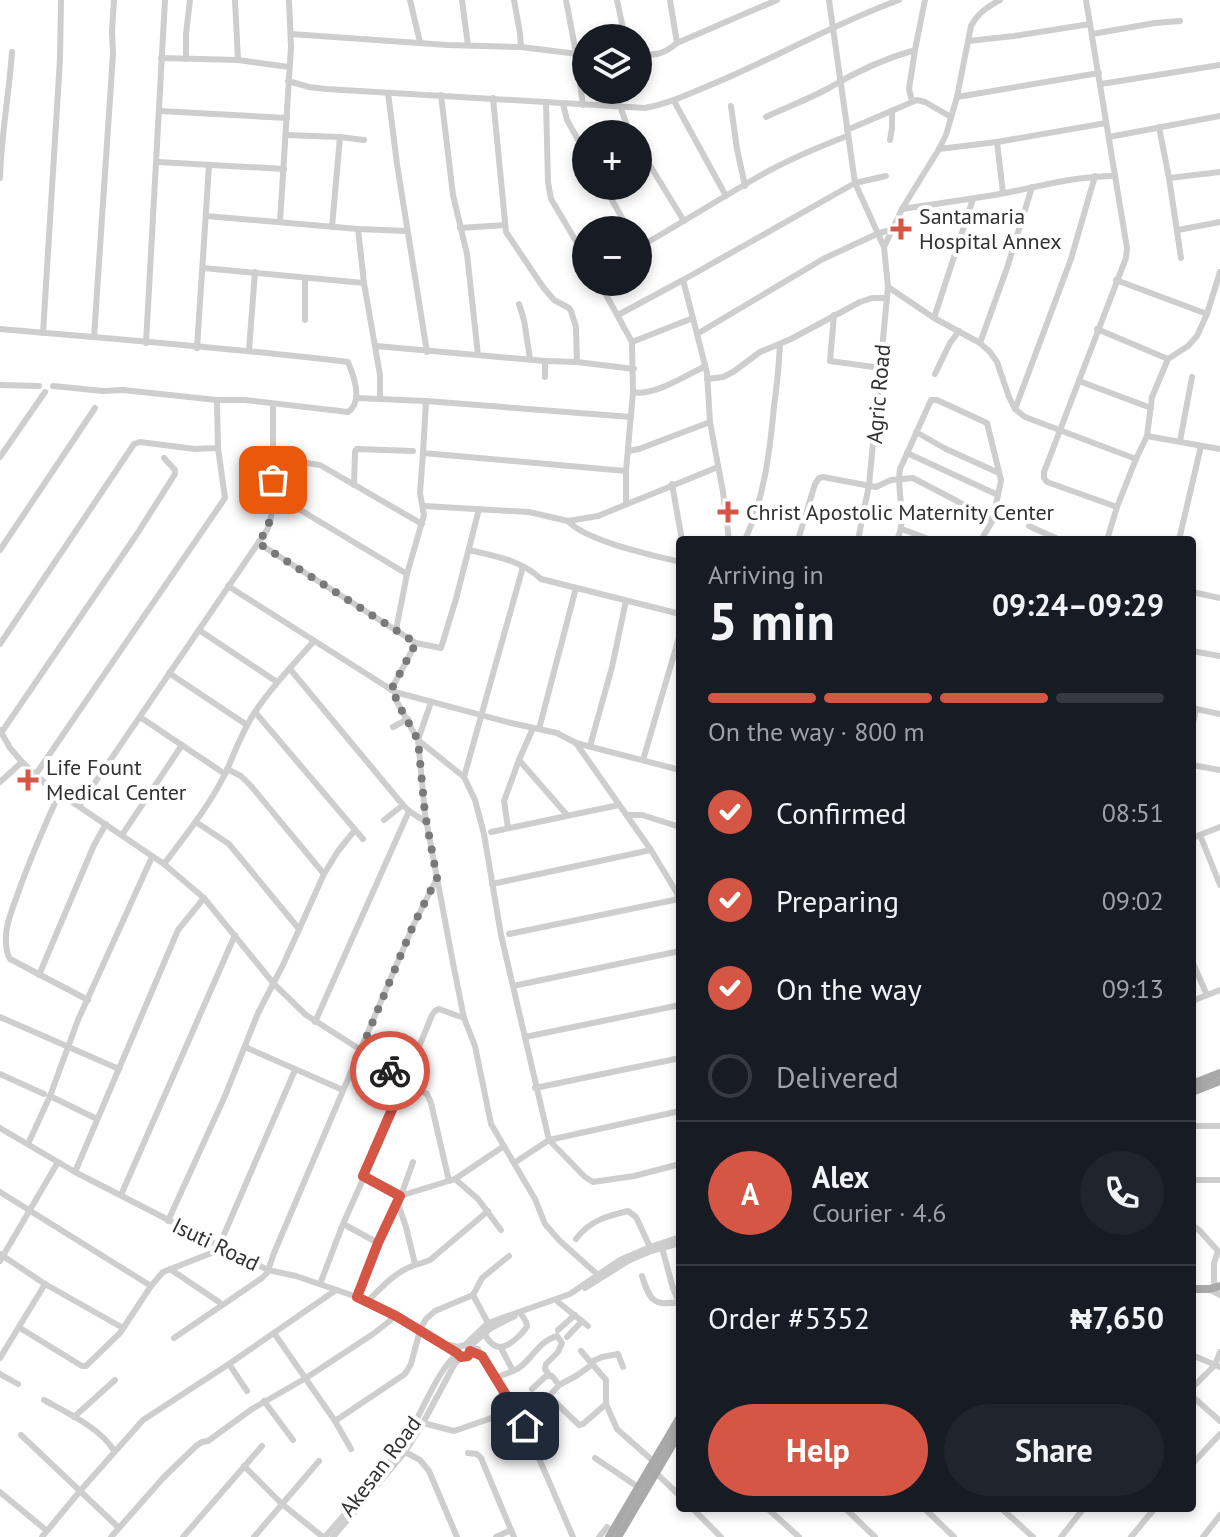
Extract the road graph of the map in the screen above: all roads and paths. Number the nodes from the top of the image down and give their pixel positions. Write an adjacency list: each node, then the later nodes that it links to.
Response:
1 (61, 0): 126 (street)
2 (114, 0): 128 (street)
3 (165, 0): 35 (street)
4 (190, 0): 36 (street)
5 (235, 0): 37 (street)
6 (289, 0): 24 (street)
7 (410, 0): 27 (street)
8 (462, 0): 29 (street)
9 (514, 0): 30 (street)
10 (566, 0): 23 (street)
11 (617, 0): 20 (street)
12 (670, 0): 28 (street)
13 (777, 0): 28 (street)
14 (829, 0): 22 (street)
15 (899, 0): 22 (street)
16 (925, 0): 31 (street)
17 (1086, 0): 21 (street)
18 (995, 1): 26 (street)
19 (1180, 21): 25 (street)
20 (622, 24)
21 (1090, 24): 25 (street); 26 (street)
22 (833, 29): 41 (street); 48 (street)
23 (572, 32)
24 (291, 34): 27 (street); 39 (street)
25 (1092, 34): 40 (street)
26 (968, 41): 46 (street)
27 (420, 42): 29 (street)
28 (677, 43): 34 (street)
29 (468, 45): 30 (street)
30 (521, 47): 33 (street)
31 (915, 50): 41 (street); 49 (street)
32 (12, 52): 81 (street)
33 (572, 53)
34 (652, 54)
35 (161, 58): 36 (street); 55 (street)
36 (186, 59): 37 (street)
37 (238, 60): 39 (street)
38 (1220, 65): 43 (street)
39 (289, 67): 42 (street)
40 (1099, 73): 43 (street); 46 (street)
41 (839, 80): 58 (street); 65 (street)
42 (288, 81): 44 (street); 60 (street)
43 (1101, 84): 62 (street)
44 (388, 93): 45 (street); 100 (street)
45 (441, 95): 47 (street); 96 (street)
46 (957, 97): 59 (street)
47 (493, 98): 50 (street); 94 (street)
48 (674, 101): 53 (street); 87 (street)
49 (912, 101): 56 (street); 59 (street)
50 (546, 102): 51 (street); 102 (street)
51 (563, 104): 52 (street); 64 (street)
52 (583, 105): 53 (street)
53 (620, 106): 61 (street)
54 (731, 106): 84 (street)
55 (160, 111): 60 (street); 73 (street)
56 (892, 111): 65 (street); 70 (street)
57 (1220, 116): 63 (street)
58 (766, 117)
59 (951, 117): 72 (street)
60 (287, 118): 66 (street)
61 (625, 120)
62 (1106, 123): 68 (street); 71 (street)
63 (1159, 127): 68 (street); 82 (street)
64 (572, 129)
65 (847, 133): 83 (street); 84 (street)
66 (286, 135): 67 (street); 75 (street)
67 (340, 137): 69 (street); 95 (street)
68 (1109, 137): 80 (street)
69 (364, 140)
70 (890, 140)
71 (997, 142): 72 (street); 86 (street)
72 (939, 149): 89 (street)
73 (158, 162): 74 (street); 130 (street)
74 (209, 166): 75 (street); 90 (street)
75 (284, 169): 92 (street)
76 (652, 169): 91 (street)
77 (1220, 172): 82 (street)
78 (886, 176): 83 (street)
79 (1095, 176): 80 (street); 85 (street); 160 (street)
80 (1115, 176): 111 (street)
81 (0, 178)
82 (1169, 178): 99 (street)
83 (855, 183): 101 (street); 110 (street)
84 (745, 186): 87 (street)
85 (1032, 187): 86 (street); 131 (street)
86 (1003, 193): 88 (street)
87 (726, 196): 91 (street)
88 (973, 199): 89 (street); 121 (street)
89 (902, 209): 98 (street)
90 (206, 216): 92 (street); 106 (street)
91 (684, 221): 103 (street)
92 (280, 222): 95 (street)
93 (1220, 222): 99 (street)
94 (505, 225): 96 (street); 141 (street)
95 (332, 227): 97 (street)
96 (460, 228): 137 (street)
97 (358, 229): 100 (street); 112 (street)
98 (891, 230): 101 (street); 104 (street)
99 (1178, 230): 105 (street)
100 (407, 231): 136 (street)
101 (879, 233): 104 (street); 127 (street)
102 (572, 234)
103 (652, 240)
104 (884, 247): 113 (street, Agric Road)
105 (1181, 258)
106 (203, 268): 107 (street); 134 (street)
107 (255, 272): 109 (street); 135 (street)
108 (1220, 272): 117 (street)
109 (305, 278): 112 (street); 122 (street)
110 (683, 280): 118 (street); 120 (street)
111 (1116, 280): 117 (street); 124 (street)
112 (364, 283): 133 (street)
113 (888, 287): 115 (street, Agric Road); 121 (street)
114 (607, 296): 118 (street)
115 (887, 298): 119 (street); 143 (street, Agric Road)
116 (519, 304): 138 (street)
117 (1207, 314): 139 (street)
118 (618, 315): 129 (street)
119 (834, 315): 132 (street); 143 (street)
120 (693, 318): 127 (street); 129 (street)
121 (934, 318): 125 (street)
122 (305, 320)
123 (0, 329): 126 (street)
124 (1097, 329): 139 (street); 149 (street)
125 (959, 331): 131 (street); 145 (street)
126 (43, 333): 128 (street)
127 (697, 334): 142 (street)
128 (94, 337): 130 (street)
129 (632, 342): 144 (street)
130 (146, 343): 134 (street)
131 (980, 343): 160 (street)
132 (780, 344): 148 (street); 198 (street)
133 (376, 346): 136 (street); 154 (street)
134 (197, 348): 135 (street)
135 (249, 350): 153 (street)
136 (427, 352): 137 (street)
137 (478, 355): 138 (street)
138 (530, 359): 140 (street)
139 (1168, 359): 159 (street)
140 (545, 361): 141 (street); 146 (street)
141 (577, 362): 144 (street)
142 (704, 367): 148 (street); 152 (street)
143 (881, 368): 184 (street, Agric Road)
144 (634, 369): 152 (street)
145 (935, 374)
146 (545, 377)
147 (1192, 377): 166 (street)
148 (707, 379): 162 (street)
149 (1079, 381): 159 (street); 163 (street)
150 (0, 385): 174 (street)
151 (53, 386): 155 (street)
152 (633, 392): 161 (street)
153 (357, 398): 154 (street); 157 (street)
154 (380, 398): 156 (street)
155 (217, 400): 157 (street); 168 (street)
156 (426, 401): 161 (street); 172 (street)
157 (273, 404): 176 (street)
158 (95, 408): 208 (street)
159 (1151, 408): 165 (street)
160 (1015, 409): 163 (street)
161 (631, 417): 171 (street)
162 (710, 422): 171 (street); 178 (street)
163 (1060, 431): 177 (street); 189 (street)
164 (916, 432): 173 (street); 180 (street); 180 (street)
165 (1147, 436): 166 (street); 177 (street)
166 (1180, 441): 167 (street)
167 (1201, 446): 169 (street); 206 (street)
168 (218, 448): 223 (street); 253 (street)
169 (1220, 449)
170 (413, 451): 183 (street)
171 (628, 451): 179 (street)
172 (423, 453): 179 (street); 188 (street)
173 (907, 453): 181 (street); 185 (street)
174 (0, 457)
175 (164, 458): 241 (street)
176 (273, 458): 183 (street); 186 (street)
177 (1136, 459): 189 (street)
178 (718, 467): 182 (street); 197 (street)
179 (626, 471): 187 (street)
180 (999, 473): 185 (street)
181 (899, 478): 184 (street); 191 (street); 195 (street)
182 (672, 484): 187 (street); 196 (street)
183 (354, 485): 193 (street)
184 (869, 485): 199 (street); 200 (street, Agric Road)
185 (998, 495): 191 (street)
186 (273, 502): 207 (street); 212 (street)
187 (626, 504): 192 (street)
188 (424, 506): 190 (street); 193 (street)
189 (1117, 507): 205 (street)
190 (479, 509): 192 (street); 209 (street)
191 (993, 520): 203 (street)
192 (568, 521): 210 (street)
193 (422, 524): 212 (street)
194 (1029, 526): 204 (street)
195 (902, 529): 201 (street); 202 (street)
196 (681, 536)
197 (728, 536)
198 (747, 536)
199 (799, 536)
200 (859, 536)
201 (899, 536)
202 (920, 536)
203 (983, 536)
204 (1051, 536)
205 (1108, 536)
206 (1180, 536)
207 (258, 543): 213 (street); 220 (street)
208 (0, 550)
209 (469, 550): 211 (street); 222 (street)
210 (676, 561)
211 (523, 567): 214 (street); 235 (street)
212 (407, 574): 220 (street)
213 (228, 586): 219 (street); 221 (street)
214 (576, 588): 217 (street); 240 (street)
215 (1196, 593): 216 (street)
216 (1220, 598)
217 (626, 601): 218 (street); 245 (street)
218 (676, 613)
219 (199, 630): 228 (street); 229 (street)
220 (396, 630): 222 (street)
221 (314, 641): 227 (street); 230 (street)
222 (416, 643): 230 (street)
223 (0, 644)
224 (676, 648): 247 (street)
225 (1196, 652): 226 (street)
226 (1220, 656)
227 (290, 669): 229 (street); 259 (street)
228 (169, 673): 236 (street); 238 (street)
229 (277, 682): 233 (street)
230 (393, 691): 231 (street); 237 (street)
231 (431, 702): 235 (street); 242 (street)
232 (1196, 708): 234 (street)
233 (255, 712): 238 (street); 269 (street)
234 (1220, 714)
235 (482, 715): 240 (street); 254 (street)
236 (140, 717): 244 (street); 258 (street)
237 (408, 719): 239 (street); 242 (street)
238 (247, 725): 252 (street)
239 (393, 727)
240 (536, 728): 243 (street); 246 (street)
241 (1, 732): 248 (street)
242 (418, 740): 254 (street); 264 (street)
243 (576, 743): 245 (street); 257 (street)
244 (182, 745): 252 (street); 271 (street)
245 (590, 746): 247 (street)
246 (519, 760): 260 (street); 268 (street)
247 (643, 760): 250 (street)
248 (22, 762): 253 (street); 255 (street)
249 (1196, 766): 251 (street)
250 (676, 769)
251 (1220, 770)
252 (226, 771): 263 (street); 277 (street)
253 (36, 774): 256 (street)
254 (464, 777): 279 (street)
255 (0, 782)
256 (59, 794): 258 (street); 289 (street)
257 (619, 805): 260 (street); 261 (street)
258 (79, 806): 265 (street)
259 (406, 808): 262 (street); 264 (street); 299 (street)
260 (567, 815): 268 (street)
261 (627, 815): 266 (street); 274 (street)
262 (384, 820)
263 (196, 822): 276 (street); 284 (street)
264 (426, 822): 278 (street)
265 (106, 824): 271 (street); 289 (street)
266 (676, 826)
267 (1220, 827): 272 (street)
268 (508, 828): 270 (street)
269 (355, 830): 273 (street); 277 (street)
270 (491, 832)
271 (122, 835): 275 (street)
272 (1196, 836): 280 (street)
273 (363, 839)
274 (651, 850): 279 (street); 281 (street)
275 (152, 857): 276 (street); 295 (street)
276 (164, 864): 282 (street)
277 (324, 874): 284 (street)
278 (437, 878): 298 (street); 303 (street)
279 (492, 884): 291 (street)
280 (1220, 885)
281 (676, 893)
282 (204, 898): 286 (street); 305 (street)
283 (676, 899): 285 (street)
284 (299, 929): 290 (street)
285 (509, 934)
286 (235, 935): 290 (street); 334 (street)
287 (676, 952): 291 (street)
288 (1196, 970): 293 (street)
289 (39, 975): 295 (street)
290 (274, 984): 299 (street); 301 (street)
291 (513, 986): 300 (street)
292 (1220, 990): 293 (street)
293 (1207, 995): 294 (street)
294 (1196, 999)
295 (88, 1000): 302 (street)
296 (676, 1006): 300 (street)
297 (0, 1017): 302 (street)
298 (464, 1018): 310 (street); 323 (street)
299 (315, 1022): 303 (street)
300 (525, 1037): 312 (street)
301 (245, 1047): 306 (street); 339 (street)
302 (68, 1048): 305 (street); 315 (street)
303 (361, 1050): 310 (street); 313 (street)
304 (676, 1059): 312 (street)
305 (119, 1069): 317 (street)
306 (295, 1070): 313 (street); 347 (street)
307 (1220, 1073): 311 (main road)
308 (0, 1074): 315 (street)
309 (1220, 1081): 314 (main road)
310 (404, 1082): 329 (street); 330 (street)
311 (1196, 1082)
312 (535, 1088): 321 (street)
313 (343, 1090): 356 (street)
314 (1196, 1090)
315 (47, 1095): 317 (street); 322 (street)
316 (676, 1112): 321 (street)
317 (97, 1119): 328 (street)
318 (1196, 1126): 319 (street)
319 (1220, 1126)
320 (0, 1128): 322 (street, Isuti Road)
321 (549, 1140): 326 (street); 327 (street)
322 (28, 1144): 324 (street, Isuti Road)
323 (504, 1146): 326 (street); 330 (street)
324 (58, 1162): 328 (street, Isuti Road); 337 (street)
325 (413, 1162): 335 (street)
326 (514, 1163): 357 (street)
327 (676, 1165)
328 (75, 1172): 334 (street, Isuti Road)
329 (363, 1176): 335 (street); 360 (street)
330 (452, 1180): 335 (street); 338 (street)
331 (1196, 1180): 332 (street)
332 (1220, 1180)
333 (0, 1192): 337 (street)
334 (121, 1195): 339 (street, Isuti Road)
335 (400, 1196): 336 (street)
336 (398, 1204): 346 (street); 354 (street)
337 (29, 1210): 352 (street); 362 (street)
338 (488, 1211): 342 (street); 354 (street)
339 (168, 1221): 347 (street, Isuti Road)
340 (347, 1226): 346 (street)
341 (1196, 1229): 350 (street)
342 (501, 1230)
343 (576, 1239): 348 (street)
344 (676, 1241): 348 (street, Akesan Road)
345 (676, 1242): 349 (street, Akesan Road)
346 (378, 1243): 368 (street)
347 (219, 1246): 355 (street); 356 (street, Isuti Road)
348 (650, 1247): 353 (street, Akesan Road)
349 (662, 1248): 353 (street, Akesan Road); 365 (street)
350 (1218, 1255): 361 (street)
351 (509, 1256): 366 (street)
352 (1, 1257): 359 (street)
353 (627, 1259): 357 (street, Akesan Road); 371 (street, Akesan Road)
354 (415, 1264): 370 (street)
355 (170, 1269): 362 (street); 369 (street)
356 (268, 1270): 360 (street, Isuti Road); 384 (street)
357 (598, 1275): 376 (street, Akesan Road)
358 (642, 1276): 372 (street)
359 (45, 1284): 377 (street); 378 (street)
360 (320, 1284): 364 (street, Isuti Road)
361 (1216, 1284): 363 (main road); 367 (street)
362 (151, 1286): 378 (street)
363 (1196, 1286)
364 (336, 1290): 368 (street, Isuti Road); 381 (street)
365 (676, 1294)
366 (473, 1295): 376 (street); 379 (street)
367 (1220, 1295)
368 (357, 1297): 370 (street, Isuti Road)
369 (219, 1302)
370 (367, 1302): 375 (street, Isuti Road)
371 (558, 1302): 373 (street, Akesan Road); 374 (street)
372 (676, 1303)
373 (521, 1314): 382 (street, Akesan Road); 387 (street)
374 (575, 1315): 380 (street); 383 (street)
375 (396, 1316): 379 (street, Isuti Road); 402 (street)
376 (488, 1323): 385 (street, Akesan Road)
377 (20, 1328): 378 (street); 392 (street)
378 (123, 1328)
379 (420, 1330): 388 (street, Isuti Road); 418 (street)
380 (558, 1330)
381 (274, 1333): 396 (street); 402 (street)
382 (484, 1333): 385 (street, Akesan Road); 387 (street)
383 (567, 1337)
384 (174, 1338)
385 (473, 1339): 388 (street, Akesan Road)
386 (542, 1344): 393 (street); 393 (street); 399 (street)
387 (501, 1348): 399 (street)
388 (463, 1350): 394 (street, Akesan Road); 403 (street)
389 (581, 1351): 395 (street)
390 (1220, 1352): 397 (street)
391 (1196, 1357): 397 (street)
392 (0, 1358)
393 (552, 1358): 401 (street)
394 (451, 1363): 420 (street, Akesan Road); 457 (street, Akesan Road)
395 (592, 1363): 398 (street); 406 (street); 413 (street)
396 (229, 1364): 409 (street); 428 (street)
397 (1218, 1366): 407 (street)
398 (623, 1367)
399 (513, 1371): 403 (street)
400 (0, 1374): 405 (street)
401 (549, 1375): 406 (street); 408 (street)
402 (306, 1378): 412 (street); 418 (street)
403 (495, 1378): 415 (street)
404 (115, 1380): 416 (street)
405 (18, 1384)
406 (559, 1385): 413 (street)
407 (1196, 1385)
408 (532, 1389)
409 (247, 1391)
410 (44, 1400): 416 (street)
411 (1196, 1400): 419 (street)
412 (264, 1401): 425 (street); 451 (street)
413 (606, 1404): 434 (street)
414 (482, 1410): 417 (street)
415 (515, 1410): 417 (street); 461 (street)
416 (74, 1417): 428 (street)
417 (487, 1419): 420 (street)
418 (335, 1421): 427 (street)
419 (1220, 1421)
420 (423, 1423): 429 (street, Akesan Road)
421 (676, 1424): 434 (main road)
422 (1220, 1434): 432 (street)
423 (21, 1435): 438 (street)
424 (676, 1438): 436 (main road)
425 (293, 1440)
426 (262, 1446): 435 (street)
427 (351, 1449)
428 (114, 1451): 438 (street)
429 (405, 1452): 458 (street, Akesan Road); 459 (street)
430 (468, 1453): 453 (street)
431 (595, 1458): 437 (street)
432 (1196, 1460)
433 (319, 1461): 441 (street)
434 (653, 1461): 437 (main road)
435 (244, 1466): 441 (street); 455 (street)
436 (655, 1472): 440 (street); 464 (main road)
437 (638, 1487): 463 (main road)
438 (80, 1491): 451 (street); 452 (street)
439 (0, 1492): 452 (street)
440 (676, 1492)
441 (282, 1504): 456 (street); 457 (street)
442 (696, 1512): 465 (street)
443 (771, 1512): 466 (street)
444 (849, 1512): 467 (street)
445 (928, 1512): 468 (street)
446 (1007, 1512): 469 (street)
447 (1081, 1512): 470 (street)
448 (1152, 1512): 471 (street)
449 (1220, 1515): 472 (street)
450 (607, 1527): 462 (street)
451 (119, 1528): 454 (street)
452 (44, 1534)
453 (512, 1534): 460 (street)
454 (111, 1537)
455 (183, 1537)
456 (254, 1537)
457 (324, 1537)
458 (333, 1537)
459 (457, 1537)
460 (496, 1537)
461 (573, 1537)
462 (599, 1537)
463 (609, 1537)
464 (618, 1537)
465 (721, 1537)
466 (799, 1537)
467 (875, 1537)
468 (954, 1537)
469 (1033, 1537)
470 (1061, 1537)
471 (1131, 1537)
472 (1203, 1537)

